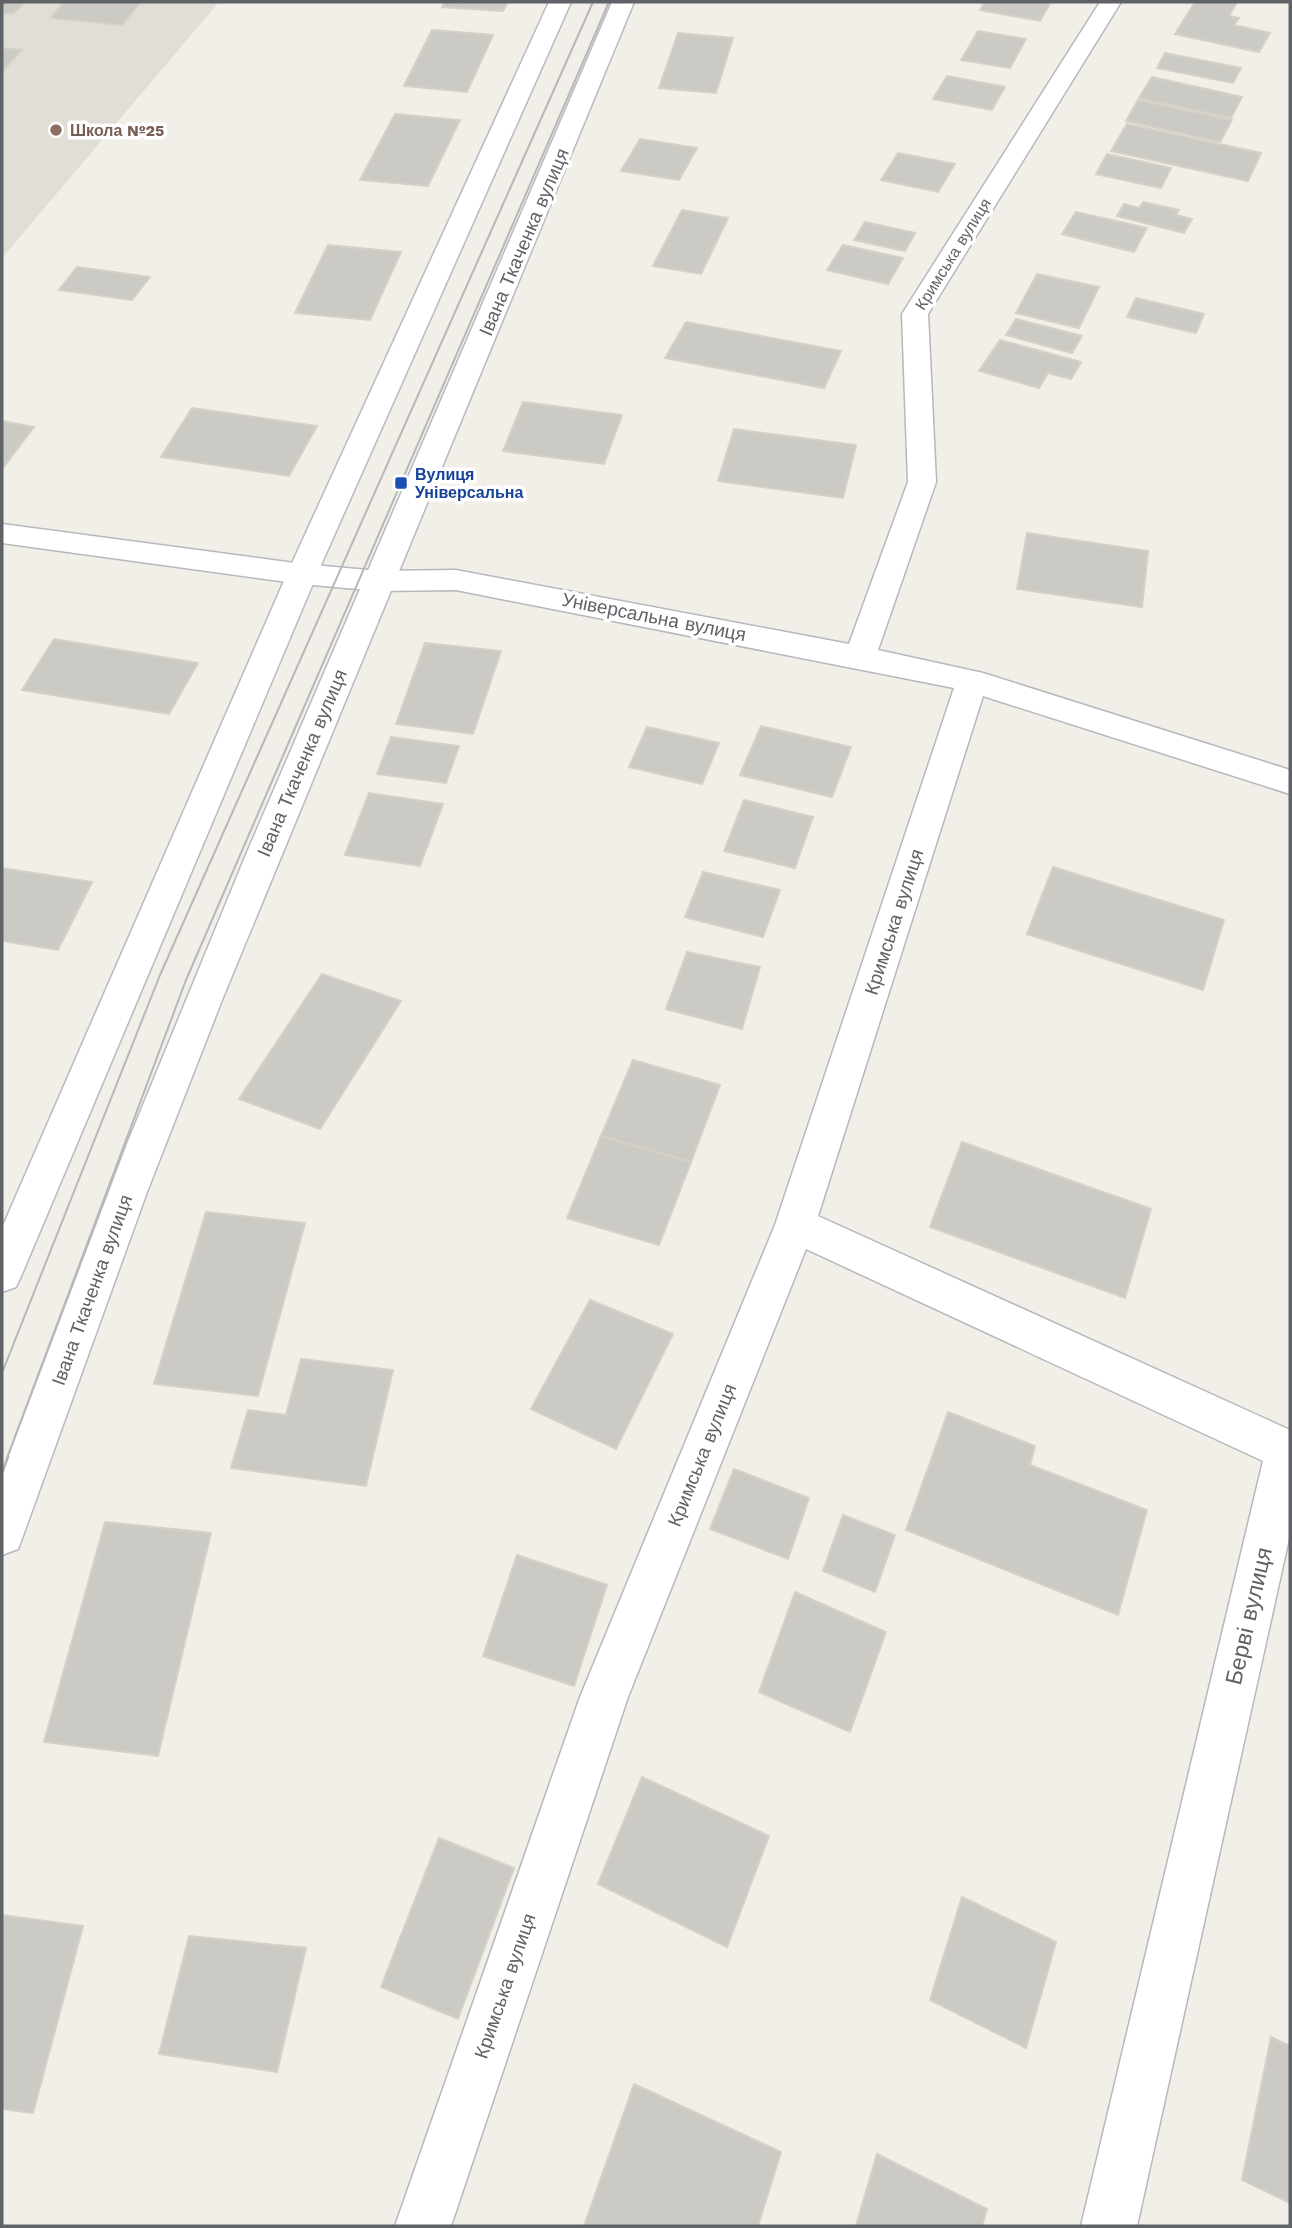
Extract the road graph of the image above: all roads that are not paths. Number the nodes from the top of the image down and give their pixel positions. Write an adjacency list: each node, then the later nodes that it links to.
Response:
1 (560, 2): 5 (street)
2 (623, 2): 6 (street, Івана Ткаченка вулиця)
3 (1110, 2): 7 (street, Кримська вулиця)
4 (2, 533): 5 (street, Універсальна вулиця)
5 (302, 574): 6 (street, Універсальна вулиця); 11 (street)
6 (379, 581): 7 (street, Універсальна вулиця); 12 (street, Івана Ткаченка вулиця)
7 (860, 657): 8 (street, Універсальна вулиця)
8 (972, 681): 9 (street, Універсальна вулиця); 10 (street, Кримська вулиця)
9 (1290, 782)
10 (795, 1224): 13 (street, Кримська вулиця); 14 (street, Берві вулиця)
11 (2, 1275)
12 (2, 1534)
13 (423, 2226)
14 (1109, 2226)

